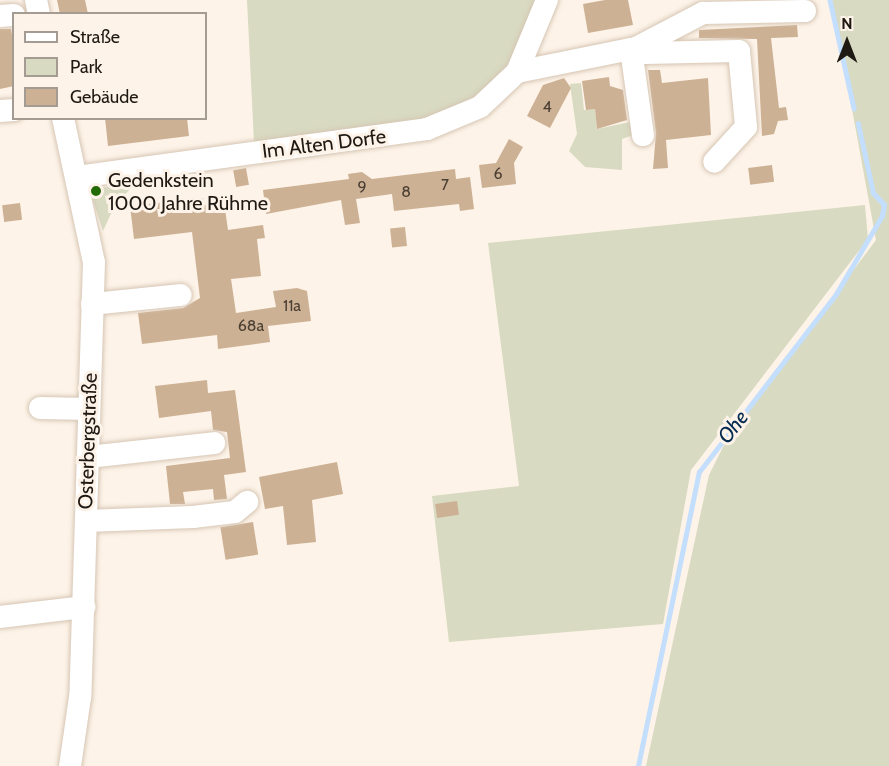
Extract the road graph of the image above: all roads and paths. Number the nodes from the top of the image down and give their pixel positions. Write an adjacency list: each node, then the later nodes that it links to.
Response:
1 (547, 0): 4 (street, Im Alten Dorfe)
2 (805, 11): 3 (street)
3 (633, 49): 4 (street); 6 (street); 7 (street)
4 (517, 72): 8 (street, Im Alten Dorfe)
5 (63, 120): 8 (street, Osterbergstraße)
6 (644, 135)
7 (714, 162)
8 (77, 177): 10 (street, Osterbergstraße)
9 (181, 295): 10 (street)
10 (92, 304): 12 (street, Osterbergstraße)
11 (40, 408): 12 (street)
12 (90, 409): 14 (street, Osterbergstraße)
13 (214, 443): 14 (street)
14 (88, 457): 16 (street, Osterbergstraße)
15 (247, 502): 16 (street)
16 (86, 521): 17 (street, Osterbergstraße)
17 (84, 607): 18 (street); 19 (street, Osterbergstraße)
18 (0, 617)
19 (70, 766)

